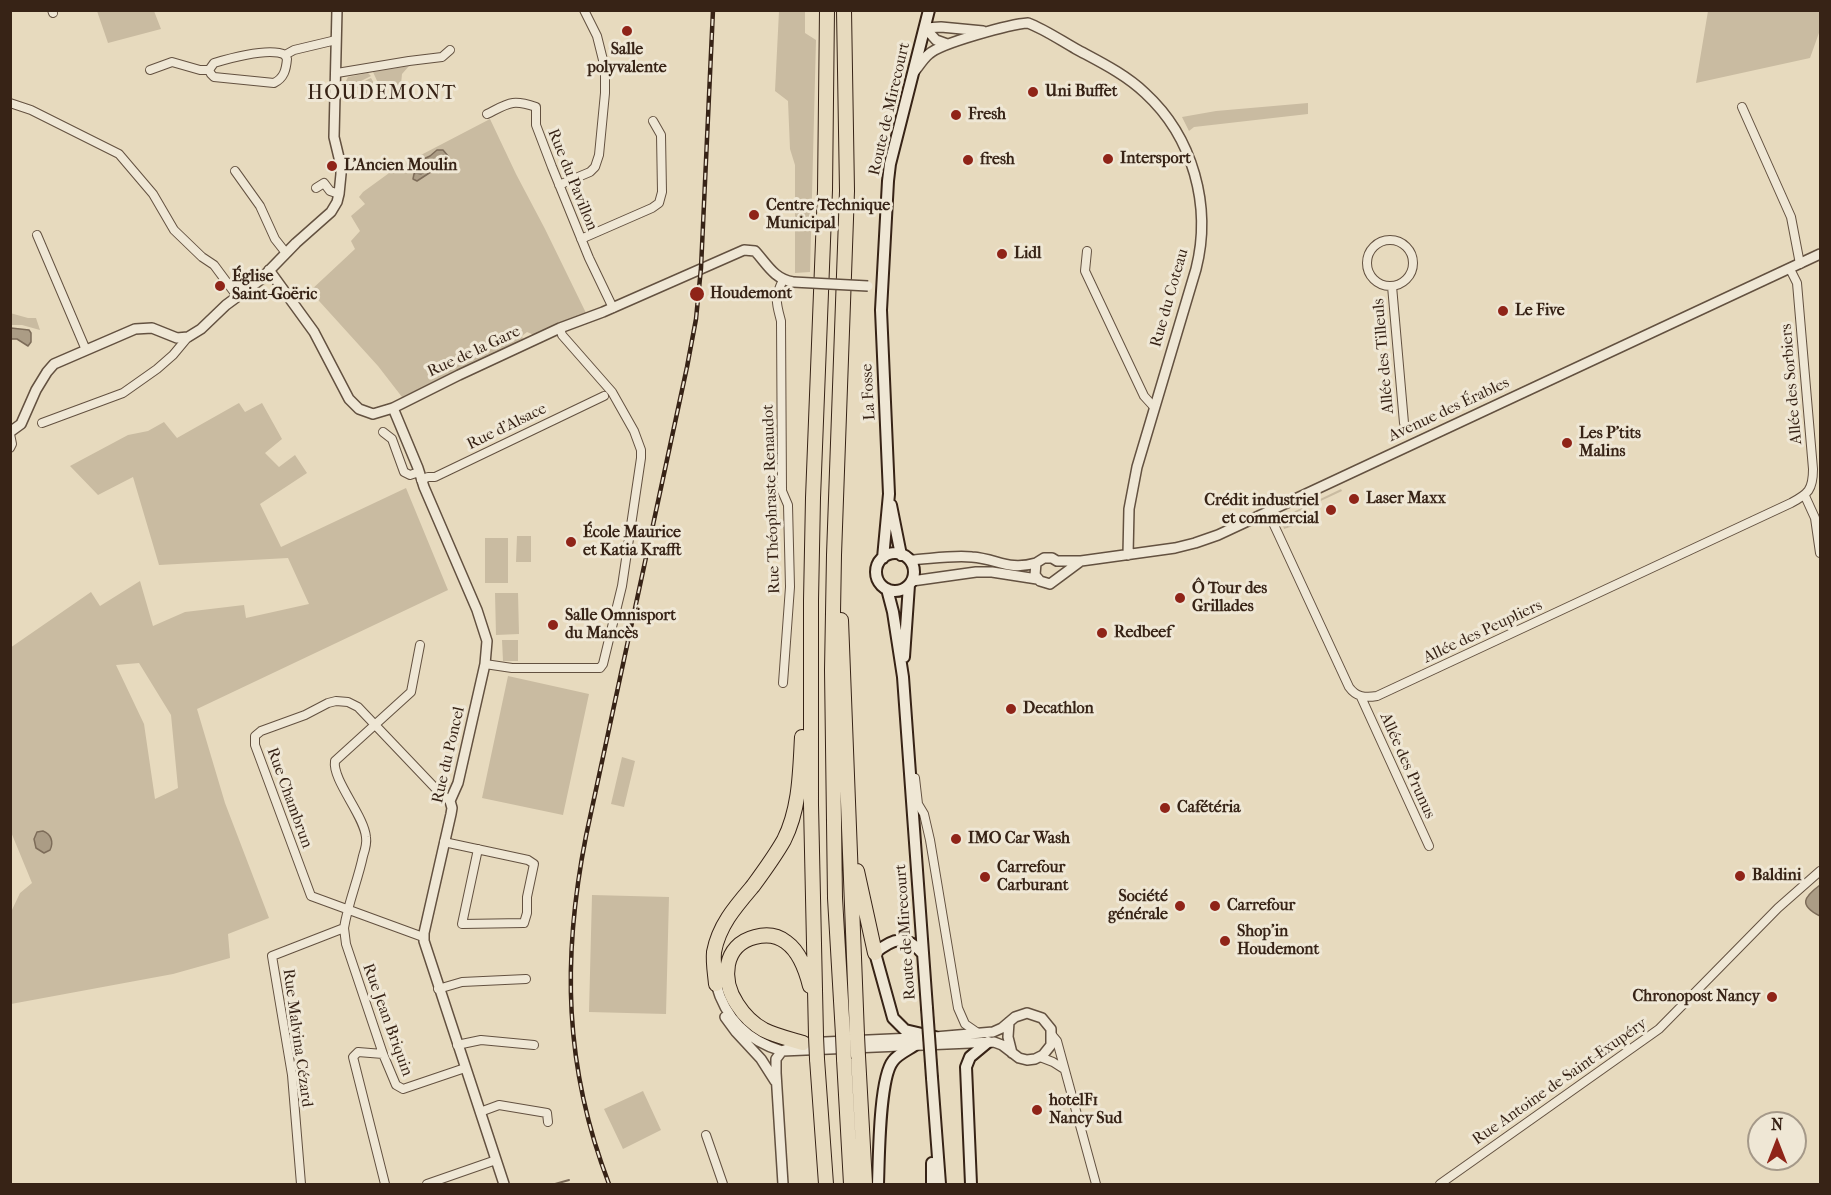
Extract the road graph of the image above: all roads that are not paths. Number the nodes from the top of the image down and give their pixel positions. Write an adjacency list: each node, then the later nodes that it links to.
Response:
1 (337, 10): 9 (street)
2 (584, 10): 22 (street)
3 (827, 10): 70 (highway)
4 (843, 10): 54 (highway)
5 (929, 11): 6 (street); 7 (main road, Route de Mirecourt)
6 (941, 27): 7 (street, Rue du Coteau); 8 (street, Rue du Coteau)
7 (925, 28): 10 (street); 16 (main road, Route de Mirecourt)
8 (989, 32): 10 (street, Rue du Coteau); 42 (street, Rue du Coteau)
9 (336, 40): 12 (street); 15 (street)
10 (947, 44): 16 (street, Rue du Coteau)
11 (450, 50): 15 (street)
12 (285, 55): 14 (street); 14 (street)
13 (150, 70): 14 (street)
14 (209, 70)
15 (337, 73): 24 (street)
16 (912, 74): 35 (main road, Route de Mirecourt)
17 (10, 103): 36 (street)
18 (1742, 107): 30 (street)
19 (488, 114): 22 (street, Rue du Pavillon)
20 (653, 121): 26 (street)
21 (235, 171): 28 (street)
22 (559, 185): 26 (street, Rue du Pavillon)
23 (316, 188): 24 (street)
24 (339, 194): 28 (street)
25 (37, 235): 40 (street)
26 (581, 239): 37 (street, Rue du Pavillon)
27 (1087, 251): 42 (street)
28 (286, 253): 32 (street)
29 (1821, 254): 30 (street, Avenue des Érables)
30 (1800, 264): 31 (street, Avenue des Érables)
31 (1790, 269): 51 (street, Allée des Sorbiers); 52 (street, Avenue des Érables)
32 (269, 270): 36 (street); 43 (street, Rue de la Gare)
33 (788, 281): 35 (street, bridge); 37 (street, Rue de la Gare); 68 (street, Rue Théophraste Renaudot)
34 (1392, 286): 34 (street, Allée des Tilleuls); 45 (street, Allée des Tilleuls)
35 (882, 288): 50 (main road, La Fosse)
36 (237, 296): 39 (street)
37 (613, 308): 38 (street, Rue de la Gare)
38 (560, 328): 43 (street, Rue de la Gare); 66 (street)
39 (188, 337): 40 (street); 44 (street)
40 (86, 350): 47 (street)
41 (604, 396): 49 (street, Rue d'Alsace)
42 (1154, 407): 55 (street, Rue du Coteau)
43 (393, 408): 49 (street, Rue du Poncel)
44 (42, 423)
45 (1404, 423)
46 (383, 432): 49 (street)
47 (10, 433): 48 (street)
48 (10, 448)
49 (420, 476): 66 (street, Rue du Poncel)
50 (889, 494): 56 (main road, La Fosse); 57 (main road, La Fosse)
51 (1805, 496): 53 (street); 69 (street, Allée des Peupliers)
52 (1268, 512): 55 (street, Avenue des Érables); 69 (street)
53 (1821, 553)
54 (834, 555): 73 (highway); 91 (highway)
55 (1128, 555): 59 (street, Avenue des Érables)
56 (905, 557): 57 (main road); 60 (street); 63 (main road)
57 (883, 558): 64 (main road)
58 (1057, 561): 59 (street, Avenue des Érables); 60 (street); 61 (street)
59 (1081, 561): 61 (street, Avenue des Érables)
60 (1036, 563): 62 (street)
61 (1060, 575): 62 (street)
62 (1037, 579): 63 (street)
63 (911, 583): 64 (main road); 67 (main road, Route de Mirecourt)
64 (887, 589): 67 (main road, Route de Mirecourt)
65 (420, 645): 71 (street)
66 (485, 664): 74 (street, Rue du Poncel)
67 (903, 677): 72 (main road, Route de Mirecourt)
68 (783, 683)
69 (1361, 697): 76 (street, Allée des Prunus)
70 (810, 703): 85 (highway); 87 (highway)
71 (375, 723): 74 (street, Rue Chambrun); 79 (street); 79 (street, Rue Chambrun)
72 (909, 761): 83 (main road, Route de Mirecourt); 90 (street)
73 (848, 777): 82 (highway); 91 (highway)
74 (450, 801): 75 (street, Rue du Poncel)
75 (444, 842): 77 (street); 81 (street, Rue du Poncel)
76 (1429, 846)
77 (478, 849): 77 (street)
78 (1821, 871): 127 (street, Rue Antoine de Saint-Exupéry)
79 (347, 908): 80 (street); 81 (street)
80 (344, 928): 101 (street, Rue Jean Briquin); 113 (street, Rue Malvina Cézard)
81 (423, 937): 86 (street, Rue du Poncel)
82 (875, 953): 83 (main road); 93 (main road)
83 (923, 954): 107 (main road, Route de Mirecourt, bridge)
84 (526, 979): 86 (street)
85 (716, 984): 88 (street)
86 (438, 989): 95 (street, Rue du Poncel)
87 (816, 1005): 98 (highway); 119 (highway, bridge)
88 (725, 1009): 99 (street); 108 (street)
89 (1009, 1022): 90 (street); 92 (street); 100 (street)
90 (978, 1033): 93 (street)
91 (850, 1035): 103 (highway, bridge)
92 (1052, 1035): 102 (street); 106 (street)
93 (935, 1036): 98 (street)
94 (988, 1042): 97 (street); 100 (street); 125 (main road)
95 (457, 1045): 96 (street); 105 (street, Rue du Poncel)
96 (534, 1045)
97 (915, 1045): 98 (street); 122 (main road)
98 (799, 1047): 99 (street); 104 (street)
99 (782, 1051): 104 (street)
100 (1012, 1053): 102 (street)
101 (383, 1054): 105 (street, Rue Jean Briquin); 114 (street)
102 (1040, 1057): 106 (street)
103 (851, 1058): 120 (highway); 121 (highway)
104 (776, 1067): 108 (street)
105 (465, 1068): 109 (street, Rue du Poncel)
106 (1064, 1070): 126 (street)
107 (932, 1078): 123 (main road); 124 (main road, Route de Mirecourt)
108 (776, 1083): 118 (street)
109 (480, 1112): 110 (street); 112 (street, Rue du Poncel)
110 (548, 1122)
111 (706, 1135): 117 (street)
112 (496, 1160): 115 (street); 116 (street, Rue du Poncel)
113 (302, 1185)
114 (385, 1185)
115 (427, 1185)
116 (504, 1185)
117 (723, 1185)
118 (783, 1185)
119 (825, 1185)
120 (851, 1185)
121 (865, 1185)
122 (878, 1185)
123 (932, 1185)
124 (940, 1185)
125 (970, 1185)
126 (1095, 1185)
127 (1440, 1185)

